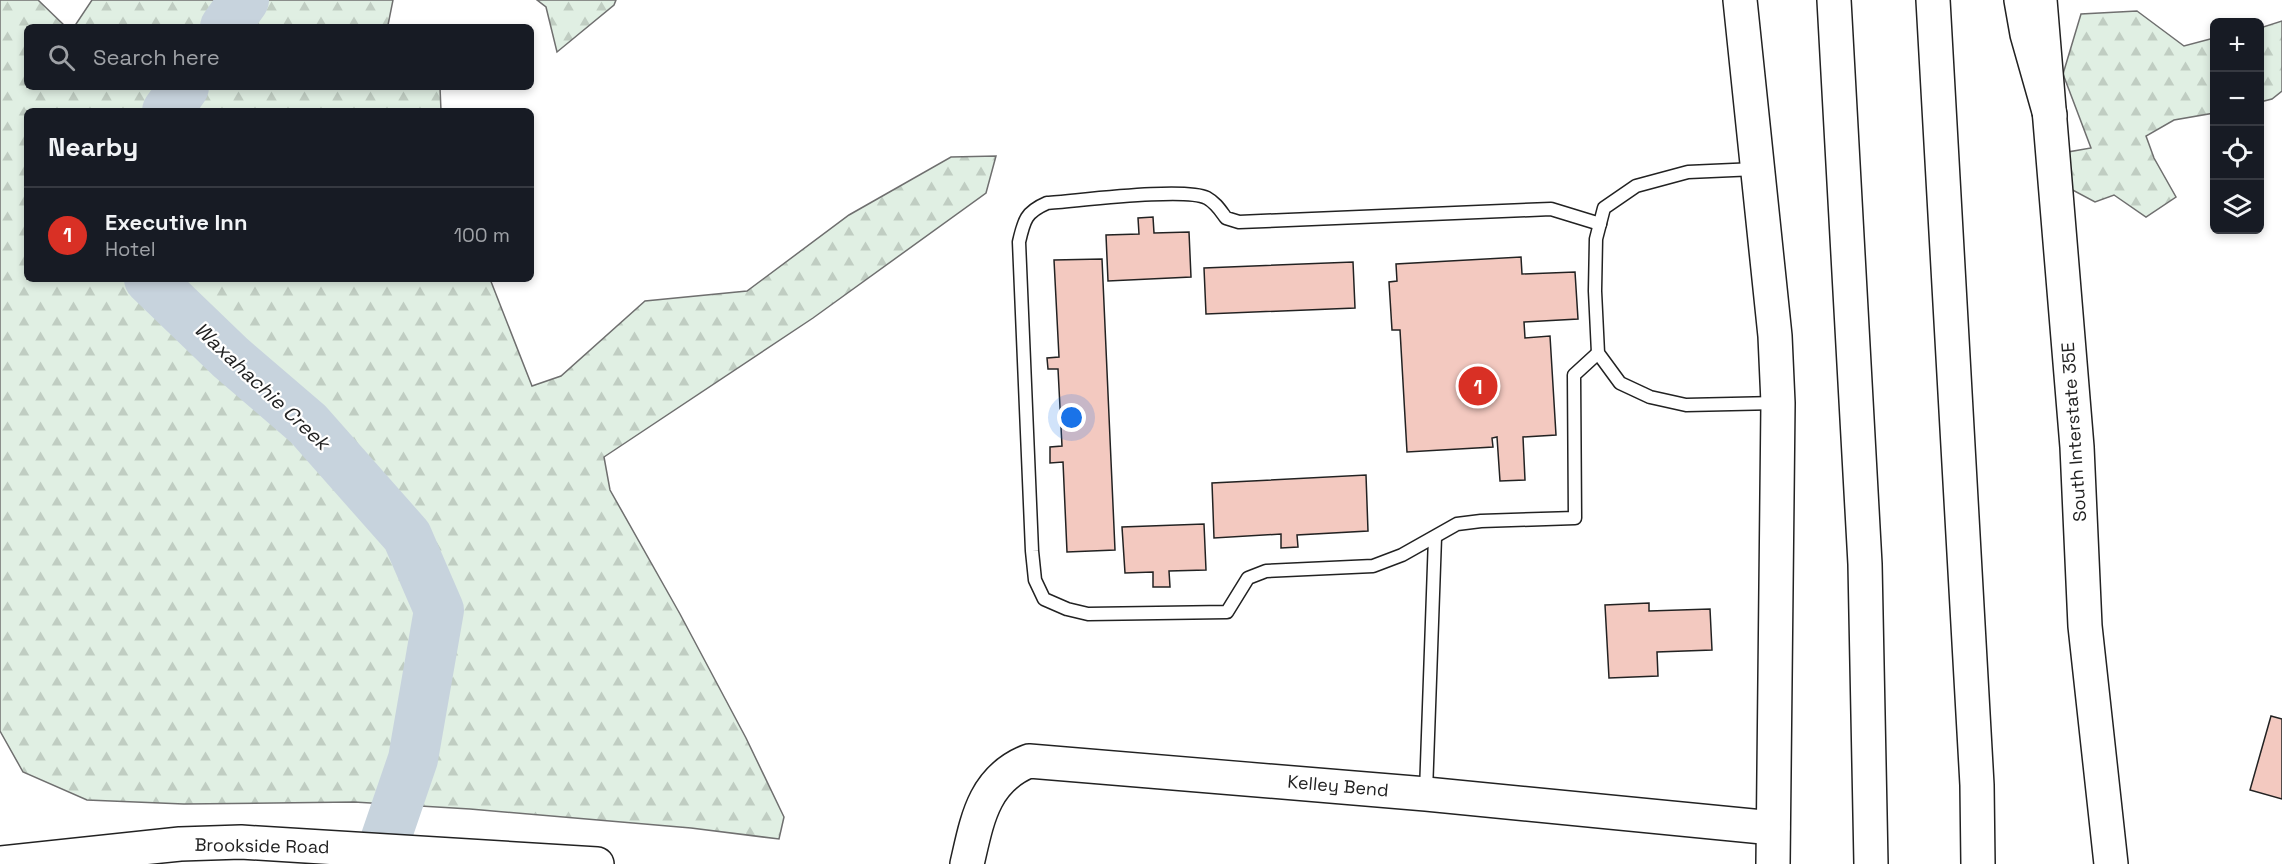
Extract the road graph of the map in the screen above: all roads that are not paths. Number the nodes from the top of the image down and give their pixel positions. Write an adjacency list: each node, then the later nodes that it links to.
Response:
1 (1740, 0): 7 (main road)
2 (1834, 0): 18 (main road)
3 (1933, 0): 19 (main road)
4 (2021, 0): 6 (main road)
5 (2040, 0): 6 (main road, South Interstate 35E)
6 (2050, 115): 20 (main road, South Interstate 35E)
7 (1758, 169): 8 (lane); 10 (main road)
8 (1600, 224): 9 (lane); 11 (lane)
9 (1598, 353): 10 (lane); 11 (lane)
10 (1778, 403): 13 (main road)
11 (1435, 537): 12 (lane)
12 (1426, 794): 13 (main road, Kelley Bend); 16 (main road, Kelley Bend)
13 (1773, 828): 17 (main road)
14 (0, 863): 15 (main road, Brookside Road)
15 (597, 864)
16 (967, 864)
17 (1773, 864)
18 (1871, 864)
19 (1978, 864)
20 (2111, 864)

